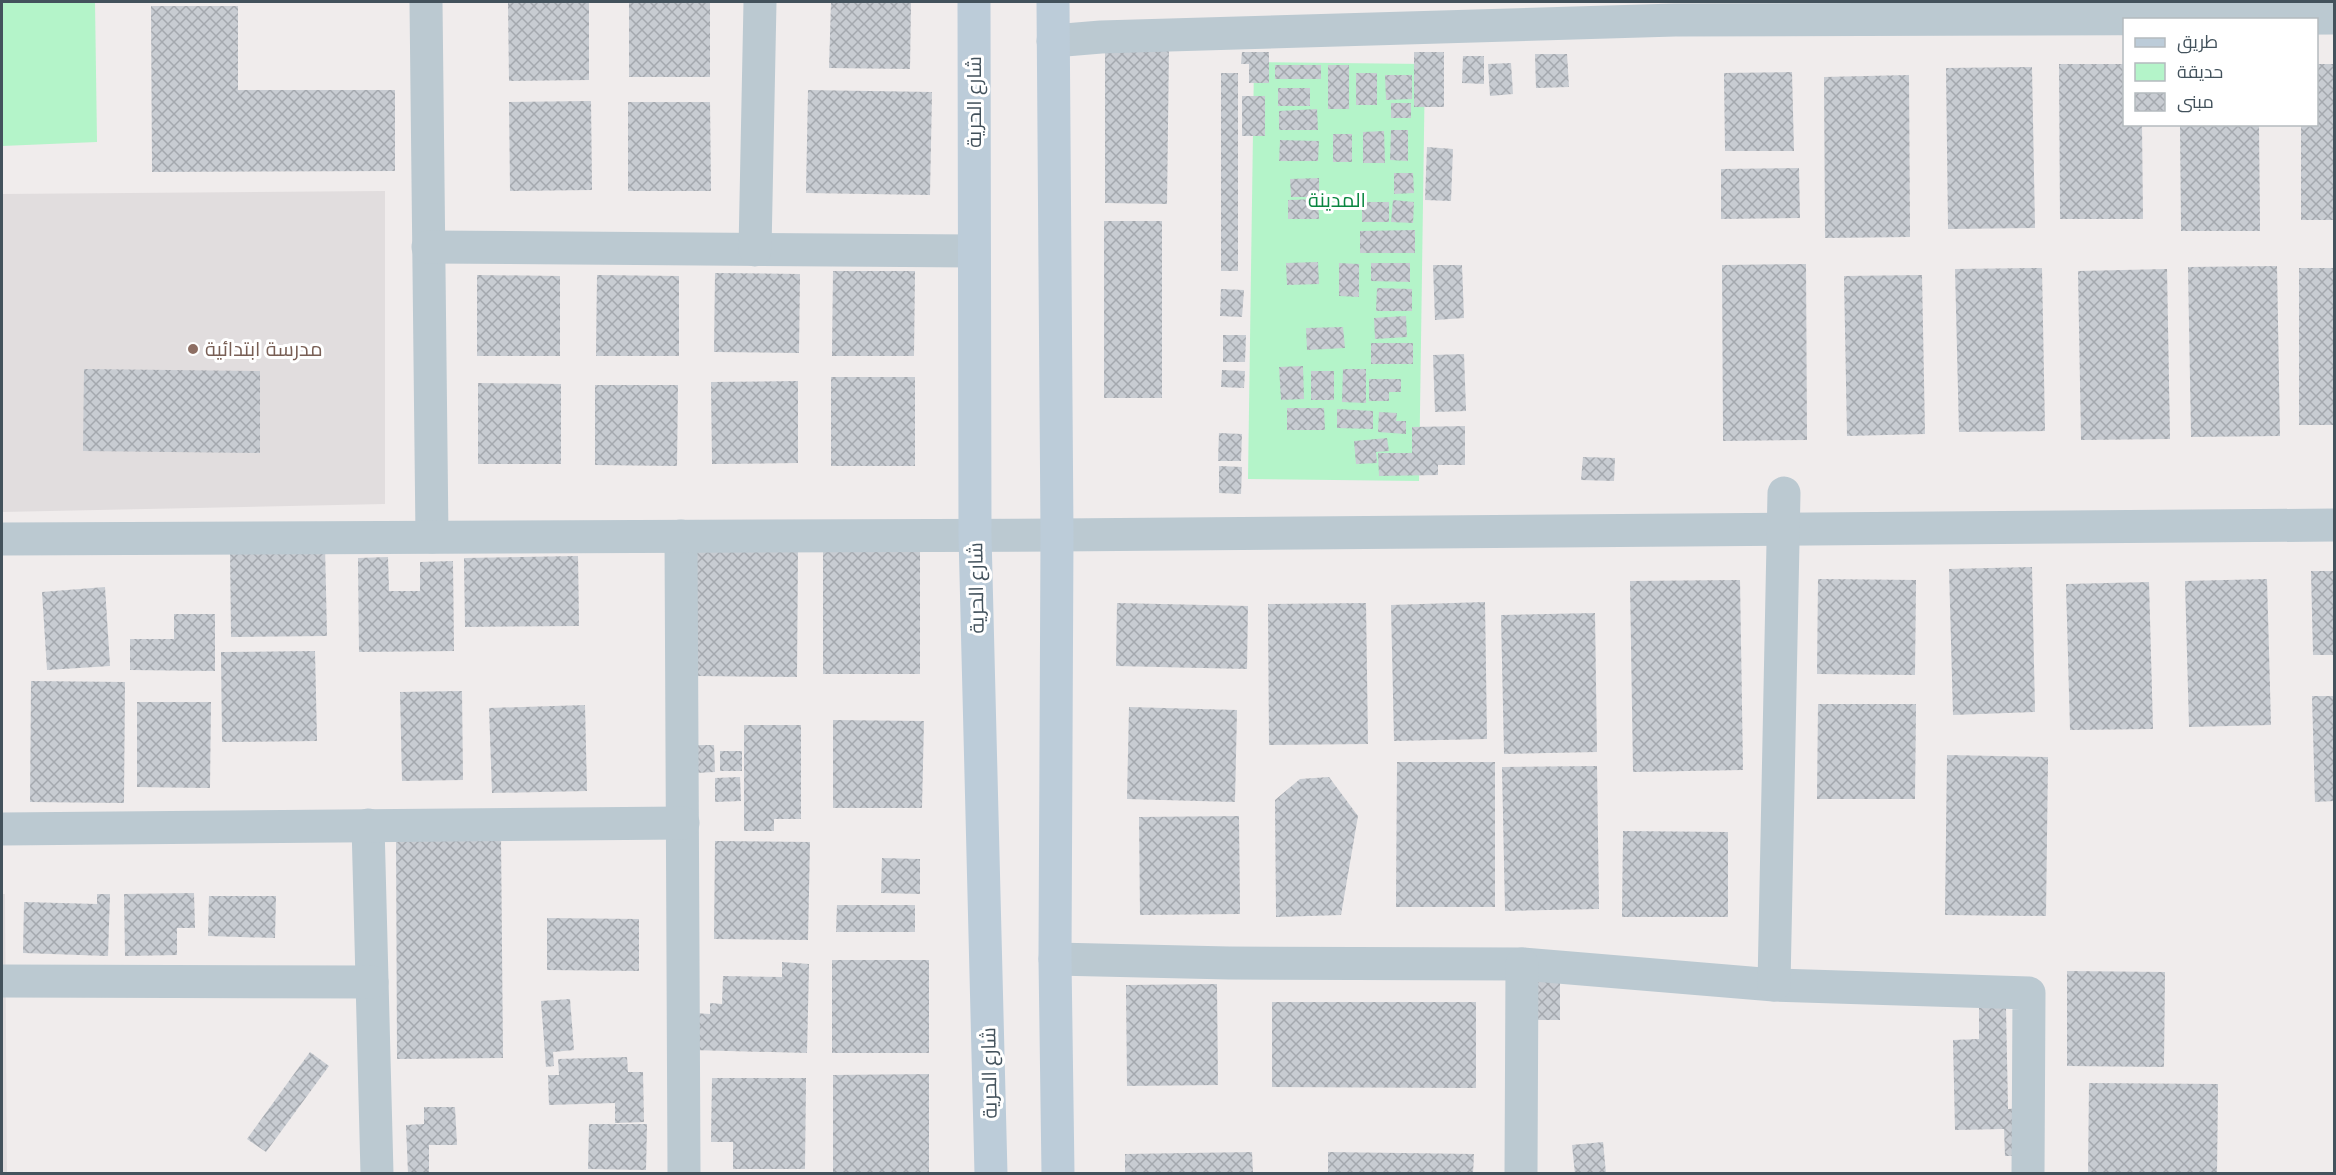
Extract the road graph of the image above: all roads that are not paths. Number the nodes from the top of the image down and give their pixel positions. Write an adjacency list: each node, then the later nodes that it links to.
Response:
1 (426, 2): 9 (street)
2 (760, 2): 10 (street)
3 (974, 2): 11 (main road, شارع الحرية)
4 (1053, 2): 8 (main road)
5 (2318, 18): 6 (street)
6 (2334, 18)
7 (2123, 19): 8 (street)
8 (1053, 41): 16 (main road)
9 (428, 247): 10 (street); 18 (street)
10 (755, 250): 11 (street)
11 (974, 251): 15 (main road, شارع الحرية)
12 (1784, 493): 14 (street)
13 (2334, 525): 14 (street)
14 (1785, 529): 16 (street); 27 (street)
15 (975, 535): 16 (street); 17 (street); 30 (main road, شارع الحرية)
16 (1057, 535): 23 (main road)
17 (681, 536): 18 (street); 20 (street)
18 (432, 537): 19 (street)
19 (2, 539)
20 (683, 823): 21 (street); 29 (street)
21 (368, 825): 22 (street); 26 (street)
22 (2, 829)
23 (1055, 959): 24 (street); 31 (main road)
24 (1522, 964): 27 (street); 32 (street)
25 (2, 981): 26 (street)
26 (372, 982): 28 (street)
27 (1774, 985): 33 (street)
28 (377, 1173)
29 (684, 1173)
30 (991, 1173)
31 (1058, 1173)
32 (1521, 1173)
33 (2028, 1173)

